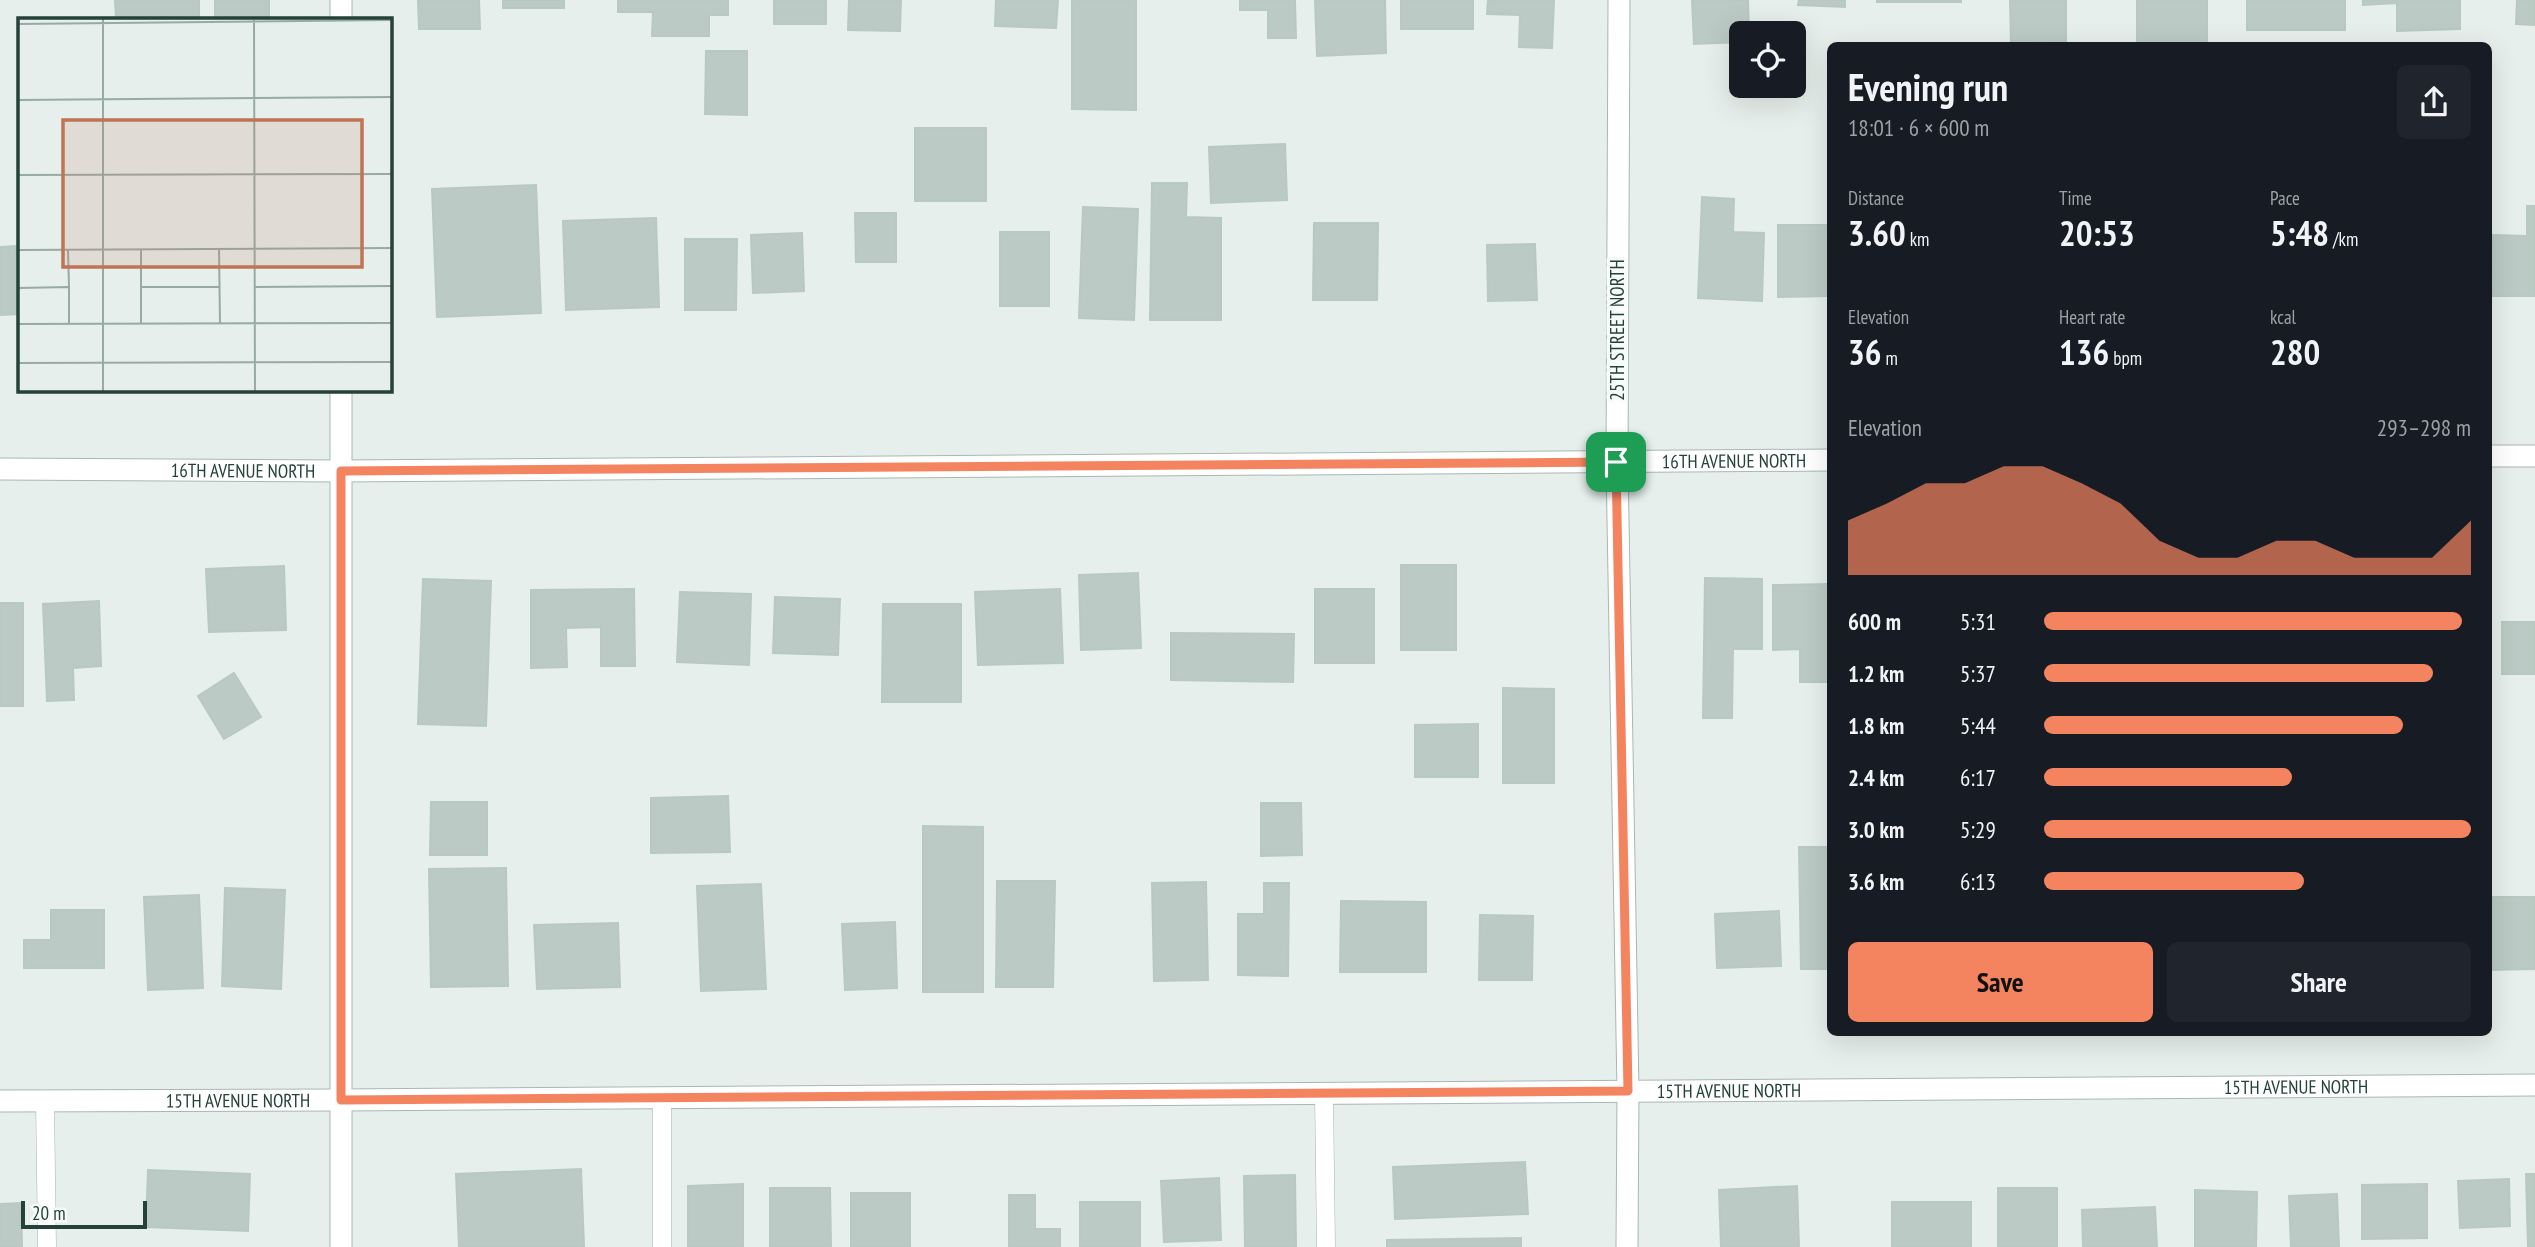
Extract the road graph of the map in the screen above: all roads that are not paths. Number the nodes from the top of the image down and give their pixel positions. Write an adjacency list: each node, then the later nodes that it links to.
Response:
1 (341, 0): 3 (street)
2 (1619, 0): 8 (street, 25TH STREET NORTH)
3 (341, 18)
4 (341, 392): 10 (street)
5 (2492, 456): 6 (street)
6 (2535, 456)
7 (1827, 460): 8 (street, 16TH AVENUE NORTH)
8 (1616, 462): 10 (street, 16TH AVENUE NORTH); 12 (street, 25TH STREET NORTH)
9 (0, 469): 10 (street, 16TH AVENUE NORTH)
10 (341, 471): 16 (street)
11 (2535, 1085): 12 (street, 15TH AVENUE NORTH)
12 (1628, 1091): 13 (street, 15TH AVENUE NORTH); 22 (street, 25TH STREET NORTH)
13 (1324, 1093): 14 (street, 15TH AVENUE NORTH); 21 (lane)
14 (662, 1098): 16 (street, 15TH AVENUE NORTH); 20 (lane)
15 (45, 1100): 16 (street, 15TH AVENUE NORTH); 17 (street, 15TH AVENUE NORTH); 18 (lane)
16 (341, 1100): 19 (street)
17 (0, 1101)
18 (47, 1247)
19 (341, 1247)
20 (662, 1247)
21 (1326, 1247)
22 (1627, 1247)

